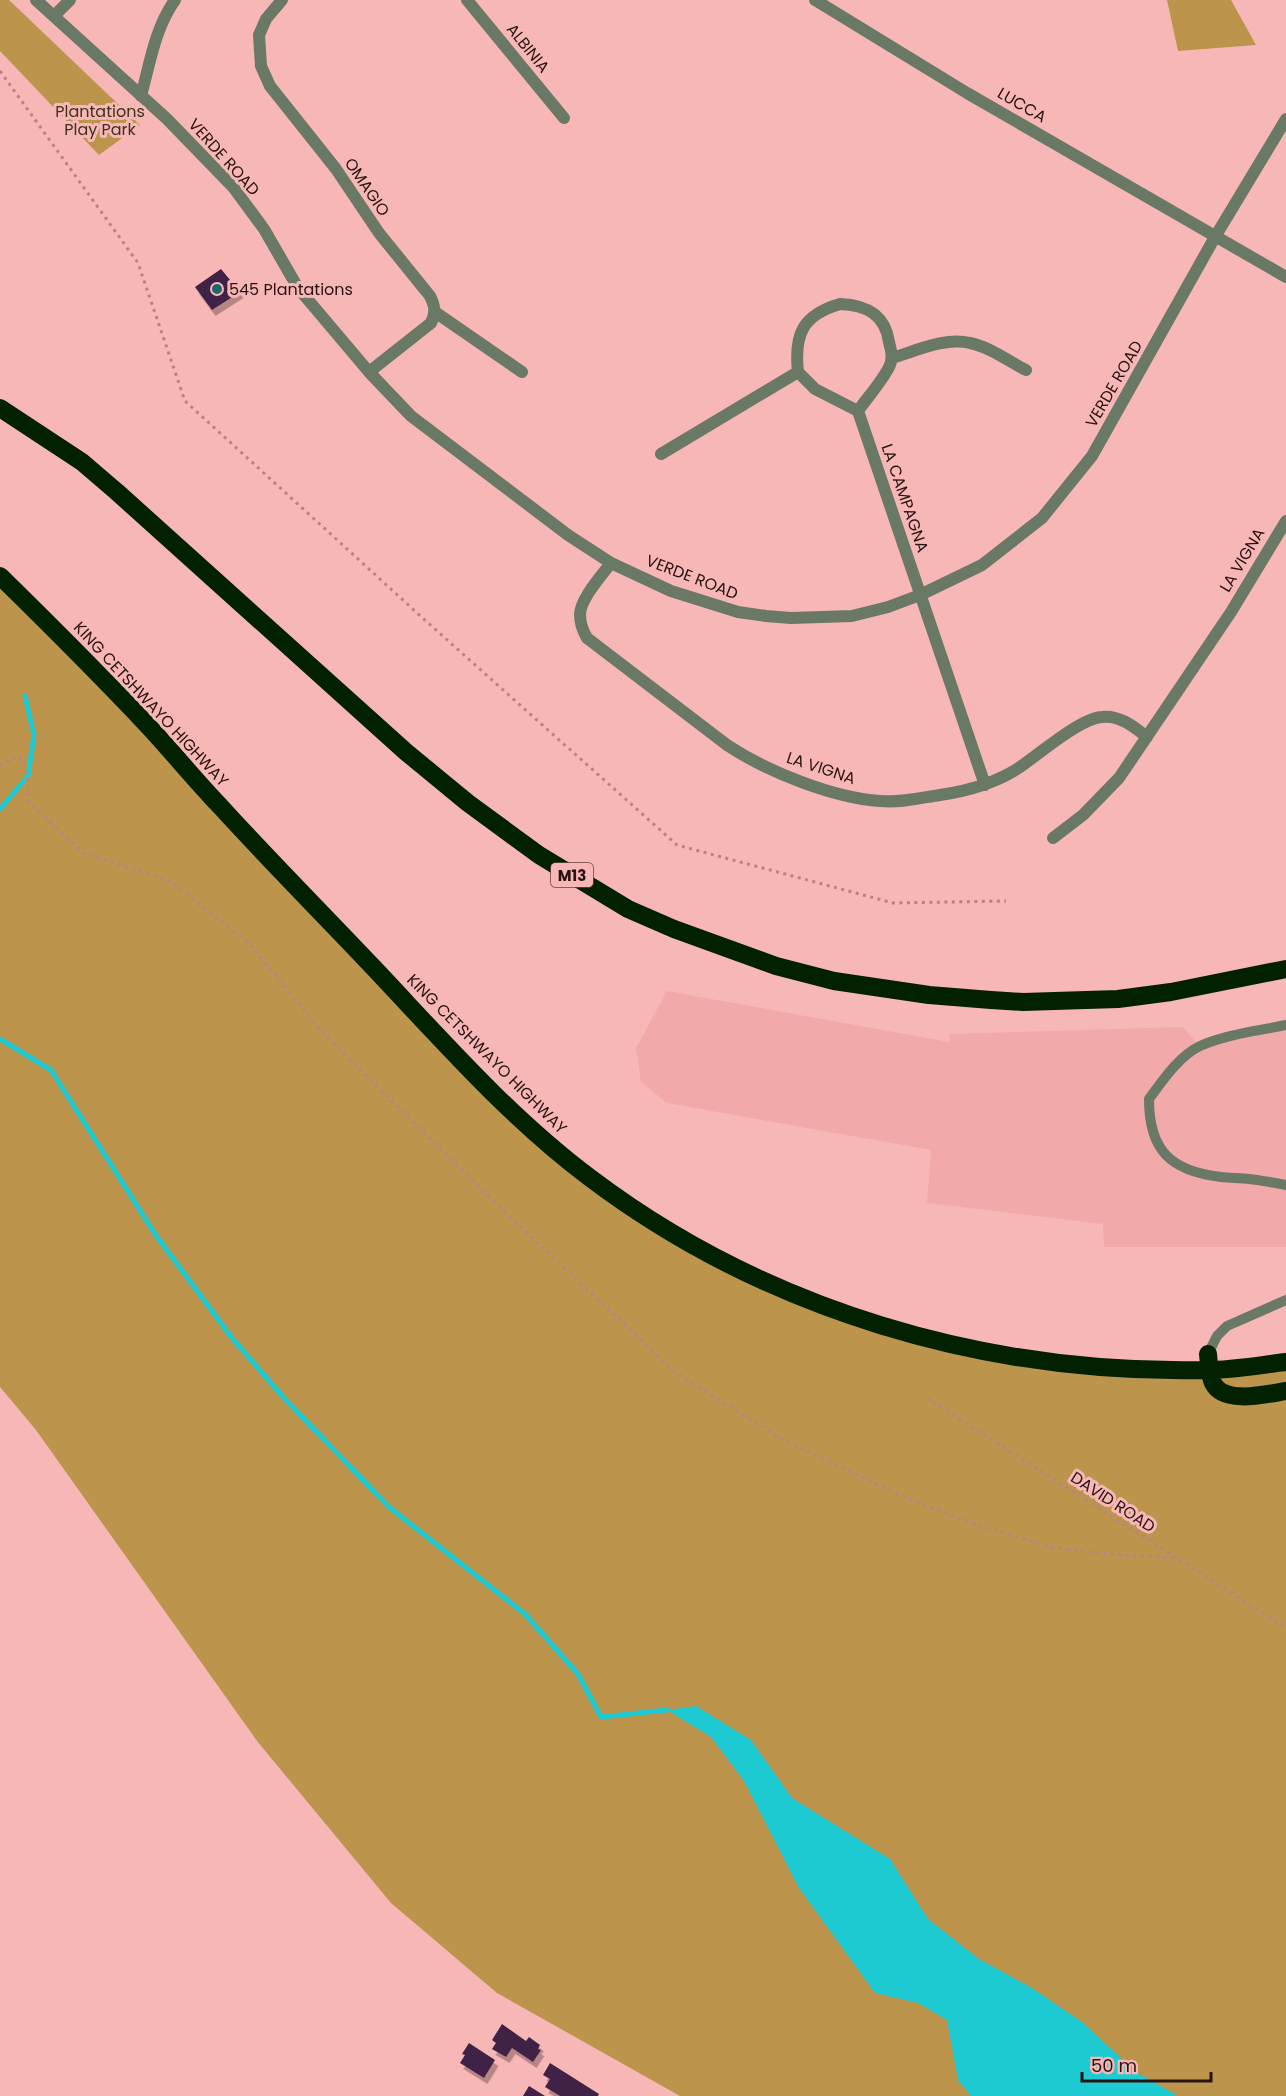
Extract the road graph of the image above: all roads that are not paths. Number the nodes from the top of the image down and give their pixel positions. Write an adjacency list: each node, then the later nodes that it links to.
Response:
1 (36, 0): 7 (street, VERDE ROAD)
2 (70, 0): 7 (street)
3 (176, 0): 8 (street)
4 (282, 0): 13 (street, OMAGIO)
5 (467, 0): 9 (street, ALBINIA)
6 (814, 0): 11 (street, LUCCA)
7 (54, 16): 8 (street, VERDE ROAD)
8 (141, 96): 16 (street, VERDE ROAD)
9 (564, 118)
10 (1286, 119): 11 (street, VERDE ROAD)
11 (1215, 237): 12 (street); 26 (street, VERDE ROAD)
12 (1286, 277)
13 (435, 312): 16 (street); 17 (street)
14 (892, 358): 15 (street); 18 (street); 20 (street)
15 (1026, 370)
16 (369, 372): 23 (street, VERDE ROAD)
17 (522, 372)
18 (798, 372): 20 (street); 21 (street)
19 (0, 408): 31 (highway, M13)
20 (858, 411): 26 (street, LA CAMPAGNA)
21 (662, 453)
22 (1286, 521): 28 (street, LA VIGNA)
23 (611, 563): 26 (street, VERDE ROAD); 29 (street, LA VIGNA)
24 (0, 576): 27 (highway, KING CETSHWAYO HIGHWAY)
25 (0, 589): 27 (highway)
26 (920, 595): 29 (street, LA CAMPAGNA)
27 (24, 600): 35 (highway, KING CETSHWAYO HIGHWAY)
28 (1147, 737): 29 (street, LA VIGNA); 30 (street, LA VIGNA)
29 (985, 785)
30 (1053, 838)
31 (1286, 969)
32 (1286, 1025): 33 (lane)
33 (1286, 1185)
34 (1286, 1300): 35 (lane)
35 (1209, 1362): 36 (highway, KING CETSHWAYO HIGHWAY); 37 (highway)
36 (1286, 1362)
37 (1286, 1391)

